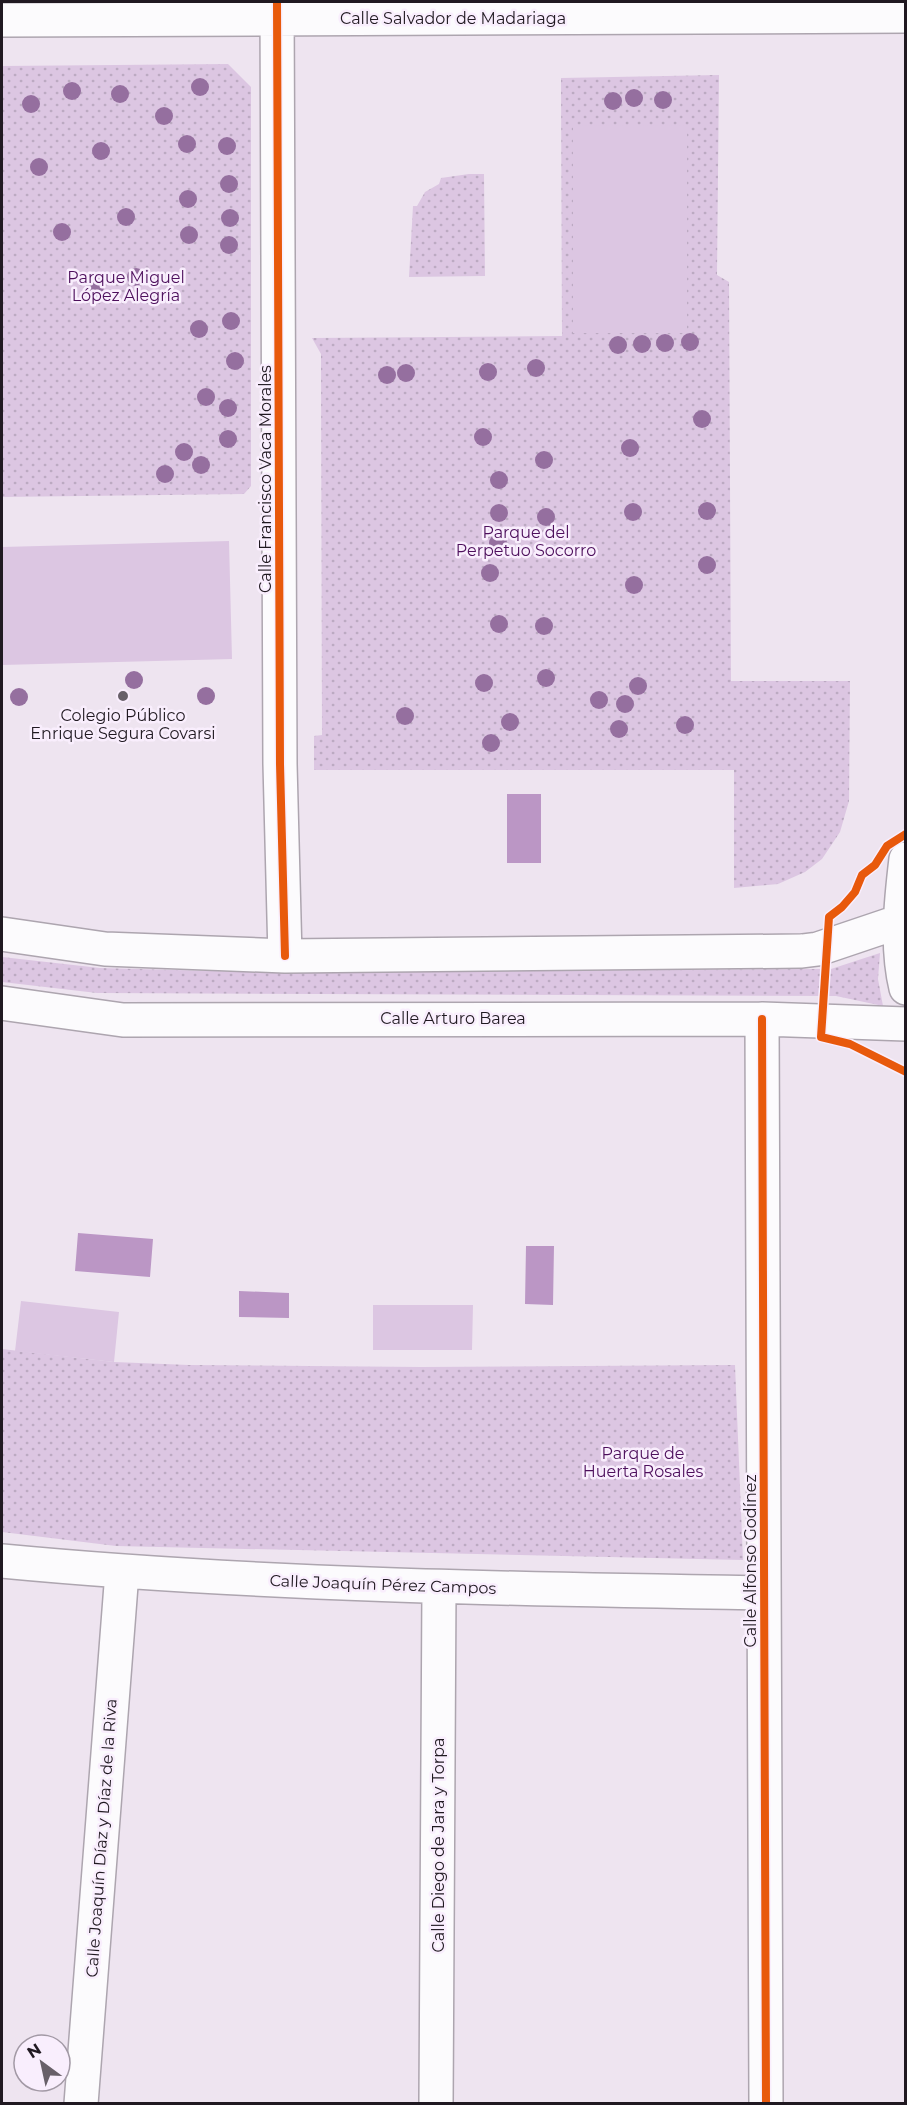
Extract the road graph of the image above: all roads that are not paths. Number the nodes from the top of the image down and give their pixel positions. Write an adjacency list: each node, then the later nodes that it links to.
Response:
1 (277, 10): 2 (street, Calle Salvador de Madariaga); 3 (street, Calle Salvador de Madariaga); 7 (street, Calle Francisco Vaca Morales)
2 (906, 16)
3 (2, 20)
4 (906, 859): 5 (street)
5 (903, 919): 7 (street); 8 (street)
6 (2, 934): 7 (street)
7 (285, 956)
8 (906, 988)
9 (2, 1003): 10 (street, Calle Arturo Barea)
10 (762, 1019): 11 (street, Calle Arturo Barea); 15 (street, Calle Alfonso Godínez)
11 (906, 1024)
12 (2, 1561): 13 (street, Calle Joaquín Pérez Campos)
13 (122, 1572): 14 (street, Calle Joaquín Pérez Campos); 16 (street, Calle Joaquín Díaz y Díaz de la Riva)
14 (439, 1587): 15 (street, Calle Joaquín Pérez Campos); 17 (street, Calle Diego de Jara y Torpa)
15 (764, 1593): 18 (street, Calle Alfonso Godínez)
16 (81, 2103)
17 (436, 2103)
18 (766, 2103)

